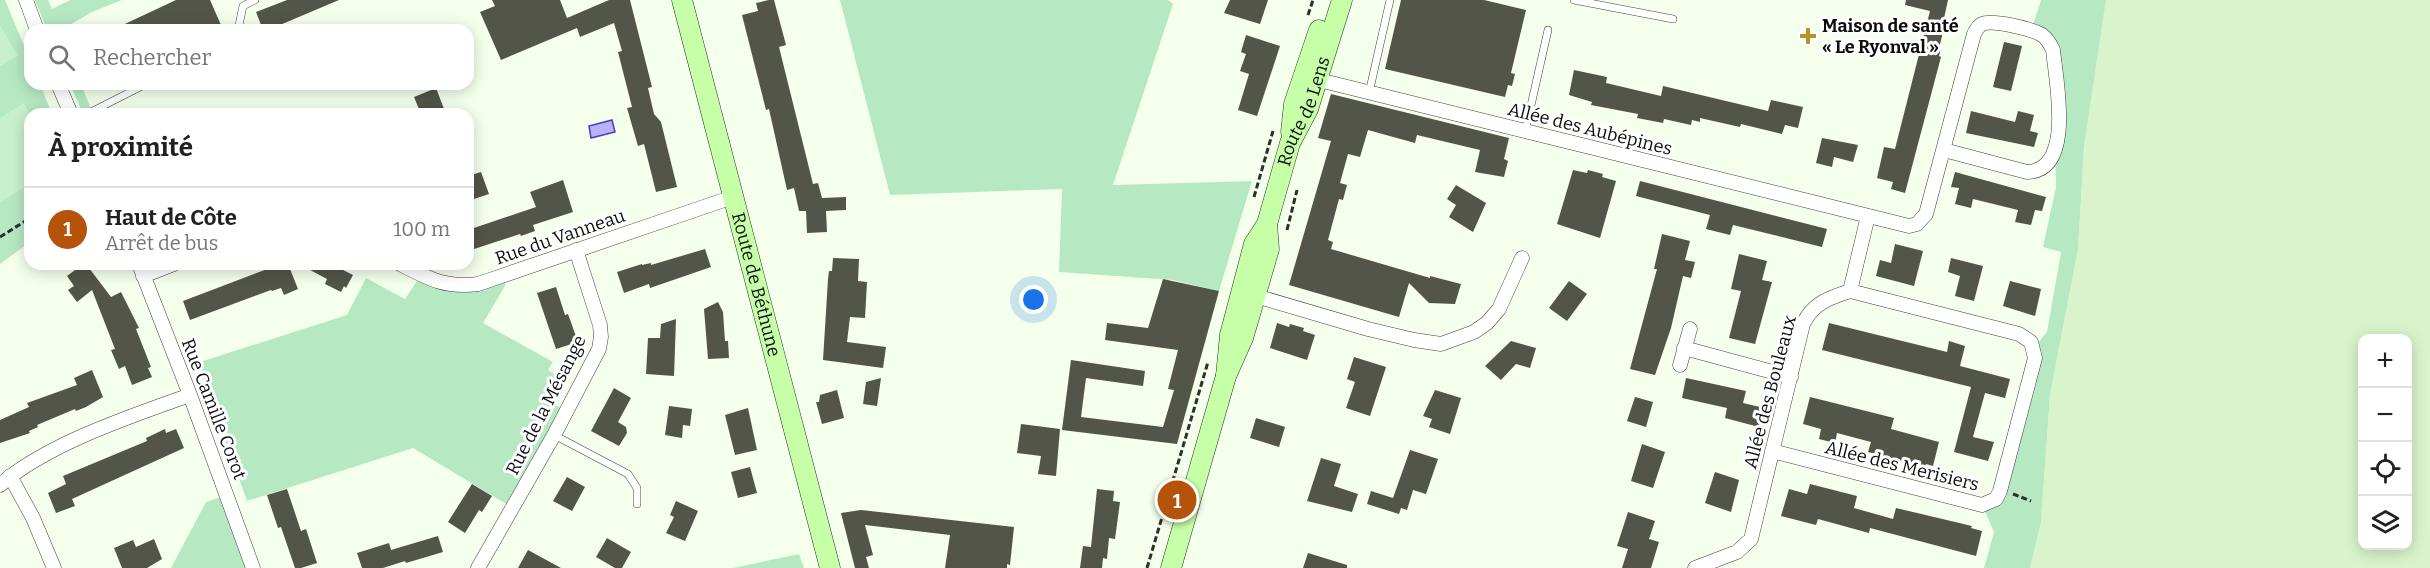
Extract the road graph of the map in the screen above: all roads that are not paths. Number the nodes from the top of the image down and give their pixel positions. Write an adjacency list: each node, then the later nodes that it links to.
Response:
1 (26, 0): 10 (street)
2 (255, 0): 11 (lane)
3 (682, 0): 21 (main road, Route de Béthune)
4 (1329, 0): 13 (main road)
5 (1342, 0): 13 (main road, Route de Lens)
6 (1390, 0): 16 (lane)
7 (1574, 0): 8 (lane)
8 (1585, 1): 9 (lane)
9 (1673, 19)
10 (35, 24)
11 (239, 24)
12 (1548, 30): 19 (lane)
13 (1310, 78): 16 (street, Allée des Aubépines); 28 (main road, Route de Lens)
14 (61, 90): 17 (street)
15 (134, 90): 18 (lane)
16 (1369, 93): 19 (street, Allée des Aubépines)
17 (68, 108)
18 (99, 108)
19 (1525, 132): 22 (street, Allée des Aubépines)
20 (1944, 150): 20 (street); 22 (street, Allée des Aubépines)
21 (733, 197): 23 (street, Rue du Vanneau); 42 (main road, Route de Béthune)
22 (1868, 216): 27 (street)
23 (576, 250): 26 (street, Rue du Vanneau); 34 (street, Rue de la Mésange)
24 (1522, 258): 28 (street)
25 (141, 270): 33 (street, Rue Camille Corot)
26 (412, 270)
27 (1850, 291): 32 (street, Allée des Bouleaux); 35 (street, Allée des Merisiers)
28 (1248, 294): 43 (main road, Route de Lens)
29 (1690, 328): 30 (street)
30 (1684, 348): 31 (street); 32 (street)
31 (1680, 365)
32 (1791, 377): 35 (street, Allée des Bouleaux)
33 (190, 395): 36 (street); 40 (street, Rue Camille Corot)
34 (554, 435): 37 (lane); 41 (street, Rue de la Mésange)
35 (1772, 451): 38 (street, Allée des Bouleaux)
36 (5, 481): 39 (street)
37 (637, 504)
38 (1727, 563): 44 (street, Allée des Bouleaux)
39 (54, 568)
40 (253, 568)
41 (478, 568)
42 (830, 568)
43 (1171, 568)
44 (1695, 568)

